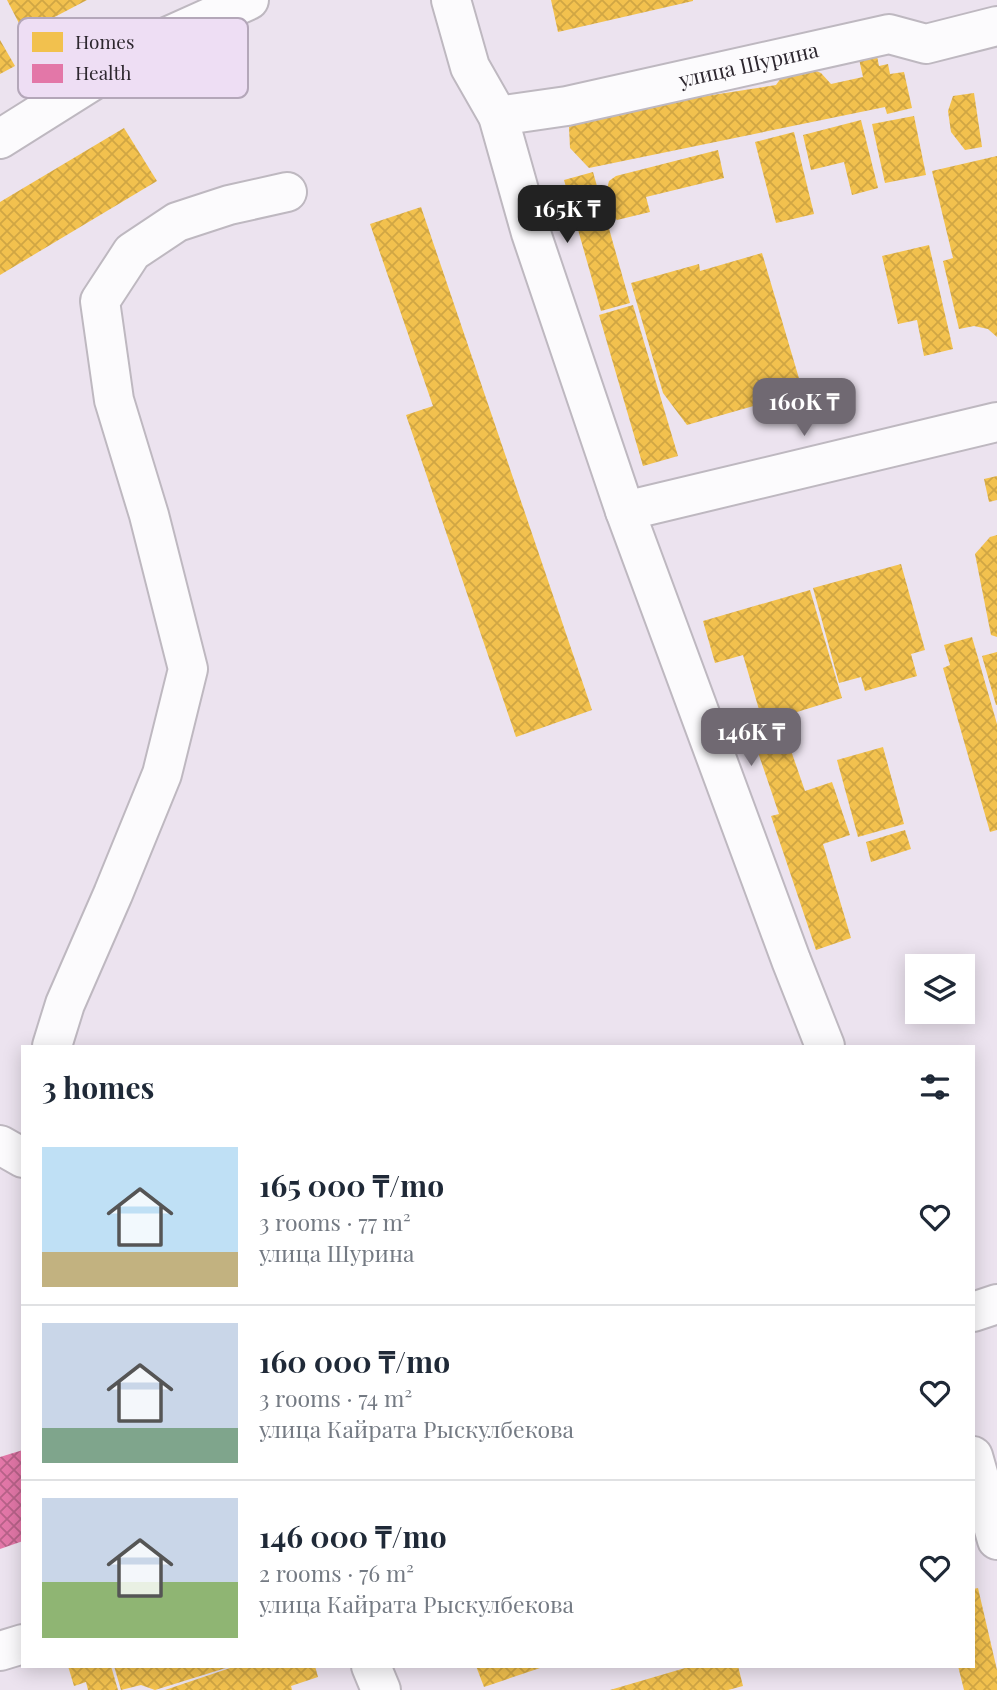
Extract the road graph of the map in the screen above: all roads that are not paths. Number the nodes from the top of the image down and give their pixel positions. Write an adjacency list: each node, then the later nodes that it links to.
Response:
1 (248, 0): 3 (street)
2 (451, 0): 6 (street)
3 (208, 18)
4 (997, 26): 6 (street, улица Шурина)
5 (65, 98): 7 (street)
6 (498, 116): 10 (street)
7 (0, 139)
8 (287, 192): 11 (street)
9 (997, 422): 10 (street)
10 (625, 511): 12 (street)
11 (52, 1045)
12 (825, 1045)
13 (0, 1145): 14 (street)
14 (21, 1157)
15 (997, 1304): 16 (street)
16 (975, 1311)
17 (975, 1463): 18 (street)
18 (997, 1540)
19 (21, 1645): 20 (street)
20 (0, 1651)
21 (372, 1668): 22 (street)
22 (381, 1690)

